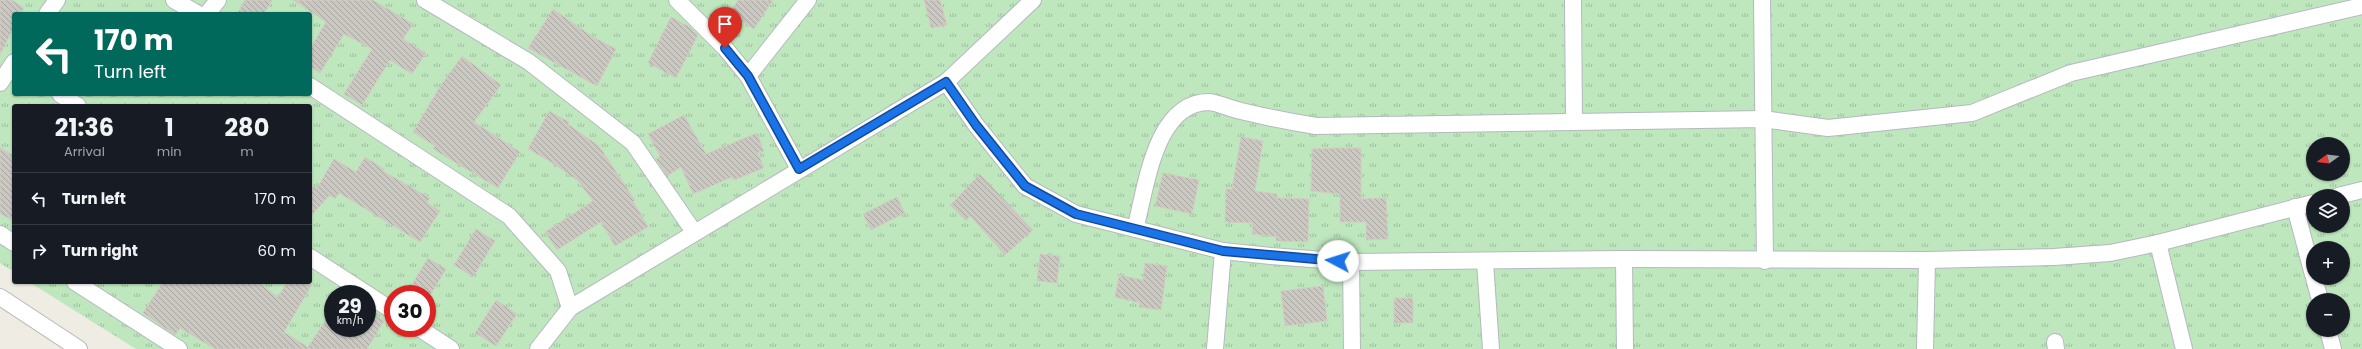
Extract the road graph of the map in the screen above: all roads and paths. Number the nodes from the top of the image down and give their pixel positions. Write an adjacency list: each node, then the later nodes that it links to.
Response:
1 (57, 0): 11 (street)
2 (174, 0): 12 (street)
3 (218, 0): 13 (street)
4 (425, 0): 29 (street)
5 (677, 0): 15 (street)
6 (808, 0): 15 (street)
7 (1033, 0): 16 (street)
8 (1573, 0): 22 (street)
9 (1762, 0): 21 (street)
10 (2362, 6): 21 (street)
11 (48, 12)
12 (195, 12)
13 (209, 12)
14 (12, 66): 17 (street)
15 (748, 76): 23 (street)
16 (946, 82): 23 (street); 28 (street)
17 (0, 83)
18 (312, 87): 44 (street)
19 (63, 96): 20 (street)
20 (75, 104)
21 (1763, 119): 22 (street); 38 (street)
22 (1574, 120): 28 (street)
23 (799, 169): 29 (street)
24 (2362, 190): 25 (street)
25 (2350, 193)
26 (2306, 204): 27 (street)
27 (2295, 207): 32 (street); 33 (street)
28 (1136, 229): 34 (street)
29 (694, 232): 44 (street)
30 (0, 234): 31 (street)
31 (12, 242)
32 (2158, 243): 37 (street); 56 (street)
33 (2306, 250)
34 (1223, 251): 39 (street); 51 (street)
35 (312, 258): 42 (street)
36 (1624, 259): 38 (street); 40 (street); 54 (street)
37 (1927, 260): 38 (street); 55 (street)
38 (1765, 261)
39 (1351, 262): 40 (street); 52 (street)
40 (1485, 262): 53 (street)
41 (78, 284): 48 (street)
42 (353, 285)
43 (0, 297): 47 (street)
44 (570, 308): 50 (street)
45 (433, 337): 49 (street)
46 (2330, 337): 57 (street)
47 (79, 349)
48 (179, 349)
49 (451, 349)
50 (538, 349)
51 (1215, 349)
52 (1352, 349)
53 (1491, 349)
54 (1625, 349)
55 (1925, 349)
56 (2184, 349)
57 (2333, 349)

